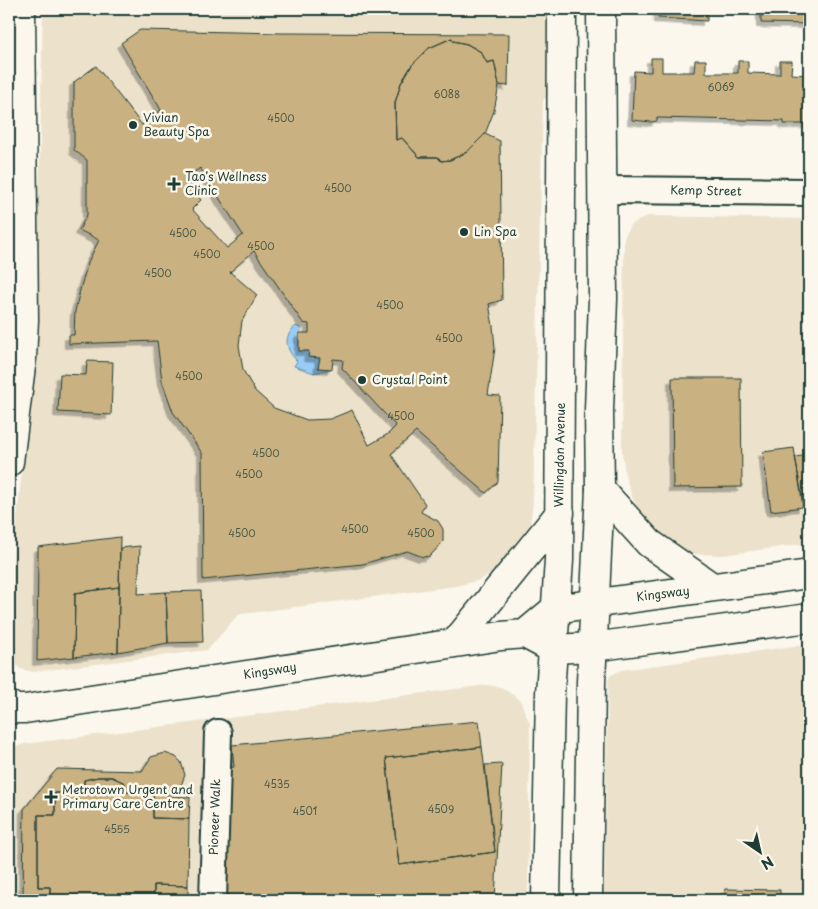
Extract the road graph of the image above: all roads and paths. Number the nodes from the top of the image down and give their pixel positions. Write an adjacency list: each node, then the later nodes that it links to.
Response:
1 (21, 9): 6 (main road)
2 (562, 9): 9 (main road, Willingdon Avenue)
3 (601, 9): 4 (main road)
4 (603, 190): 5 (street, Kemp Street); 8 (main road)
5 (809, 192)
6 (16, 329): 7 (main road)
7 (9, 462)
8 (600, 489): 11 (main road); 12 (main road)
9 (560, 513): 13 (main road, Willingdon Avenue); 16 (main road)
10 (809, 574): 11 (main road, Kingsway)
11 (712, 588): 12 (main road, Kingsway)
12 (595, 602): 13 (main road, Kingsway); 17 (main road)
13 (555, 609): 15 (main road, Kingsway); 18 (main road, Willingdon Avenue)
14 (809, 618): 17 (main road)
15 (525, 634): 16 (main road, Kingsway); 18 (main road)
16 (455, 643): 19 (main road, Kingsway)
17 (593, 647): 18 (main road); 23 (main road)
18 (553, 648): 22 (main road, Willingdon Avenue)
19 (11, 709)
20 (218, 733): 21 (street, Pioneer Walk)
21 (213, 900)
22 (546, 900)
23 (588, 900)

